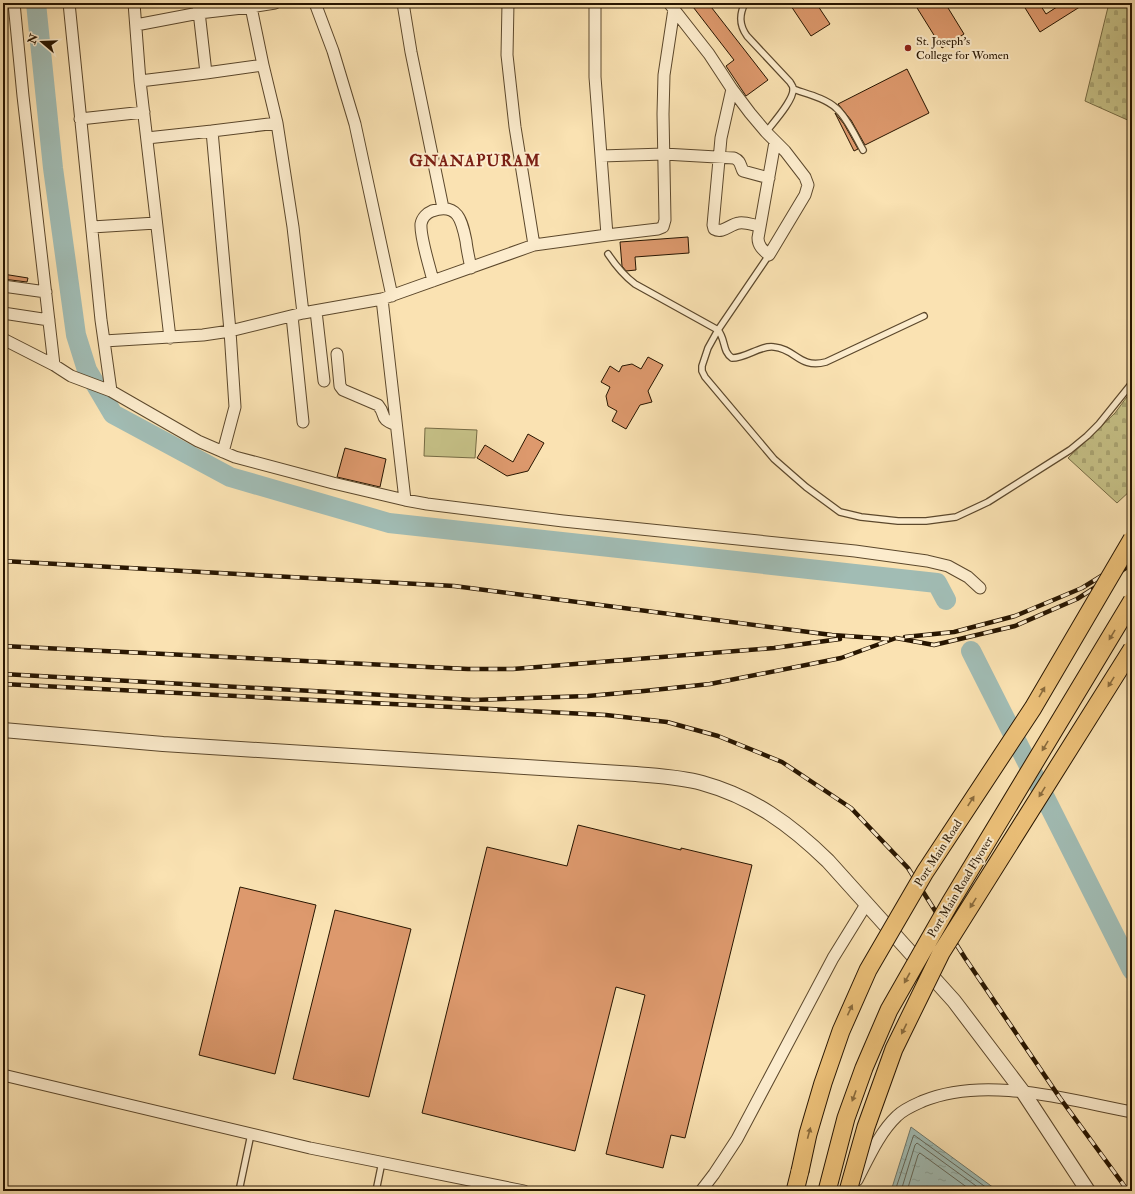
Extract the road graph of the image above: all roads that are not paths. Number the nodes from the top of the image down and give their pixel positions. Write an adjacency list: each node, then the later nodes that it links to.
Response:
1 (14, 3): 42 (street)
2 (69, 3): 20 (street)
3 (134, 3): 13 (street)
4 (275, 3): 10 (street)
5 (315, 3): 43 (street)
6 (403, 3): 31 (street)
7 (508, 3): 36 (street)
8 (595, 3): 28 (street)
9 (745, 3): 17 (lane)
10 (251, 5): 12 (street); 14 (street)
11 (671, 6): 18 (street); 27 (street)
12 (199, 8): 13 (street); 15 (street)
13 (136, 24): 16 (street)
14 (263, 65): 15 (street); 21 (street)
15 (206, 72): 16 (street)
16 (140, 81): 19 (street)
17 (793, 88): 23 (lane); 26 (lane)
18 (732, 89): 23 (street); 29 (street)
19 (144, 112): 20 (street); 24 (street)
20 (80, 119): 33 (street)
21 (277, 123): 22 (street); 46 (street)
22 (212, 131): 24 (street); 50 (street)
23 (766, 132): 25 (street)
24 (147, 138): 32 (street)
25 (775, 142): 30 (street); 38 (street)
26 (864, 150)
27 (664, 154): 28 (street); 29 (street); 35 (street)
28 (601, 156): 35 (street)
29 (719, 157): 30 (street); 34 (street)
30 (769, 178): 34 (street)
31 (444, 208): 39 (street); 40 (street)
32 (156, 223): 33 (street); 51 (street)
33 (92, 226): 53 (street)
34 (759, 226): 38 (street)
35 (607, 235): 36 (street)
36 (534, 245): 39 (street)
37 (608, 254): 49 (lane)
38 (769, 255): 49 (lane)
39 (471, 268): 40 (street)
40 (433, 281): 43 (street)
41 (3, 286): 42 (street)
42 (46, 292): 48 (street)
43 (387, 298): 44 (street); 60 (street)
44 (316, 311): 46 (street); 56 (street)
45 (3, 313): 48 (street)
46 (298, 314): 50 (street); 59 (street)
47 (924, 316): 49 (lane)
48 (49, 320): 55 (street)
49 (718, 330): 57 (lane)
50 (230, 331): 51 (street); 61 (street)
51 (170, 338): 53 (street)
52 (3, 339): 55 (street)
53 (104, 341): 58 (street)
54 (337, 354): 60 (street)
55 (54, 365): 58 (street)
56 (324, 381)
57 (1132, 383)
58 (107, 389): 61 (street)
59 (302, 422)
60 (396, 425): 62 (street)
61 (223, 452): 62 (street)
62 (405, 500): 64 (street)
63 (1132, 539): 78 (main road, Port Main Road, one-way to 63, bridge)
64 (980, 588)
65 (1132, 601): 79 (main road, Port Main Road Flyover, one-way to 79, bridge)
66 (1132, 649): 80 (main road, Port Main Road Flyover, one-way to 80, bridge)
67 (3, 730): 68 (street)
68 (867, 903): 70 (street); 77 (street)
69 (3, 1075): 72 (street)
70 (1023, 1092): 71 (street); 80 (street); 81 (street)
71 (1132, 1112)
72 (251, 1134): 73 (street); 74 (lane)
73 (382, 1162): 75 (lane); 76 (street)
74 (239, 1191)
75 (376, 1191)
76 (524, 1191)
77 (701, 1191)
78 (795, 1191)
79 (827, 1191)
80 (849, 1191)
81 (1088, 1191)

